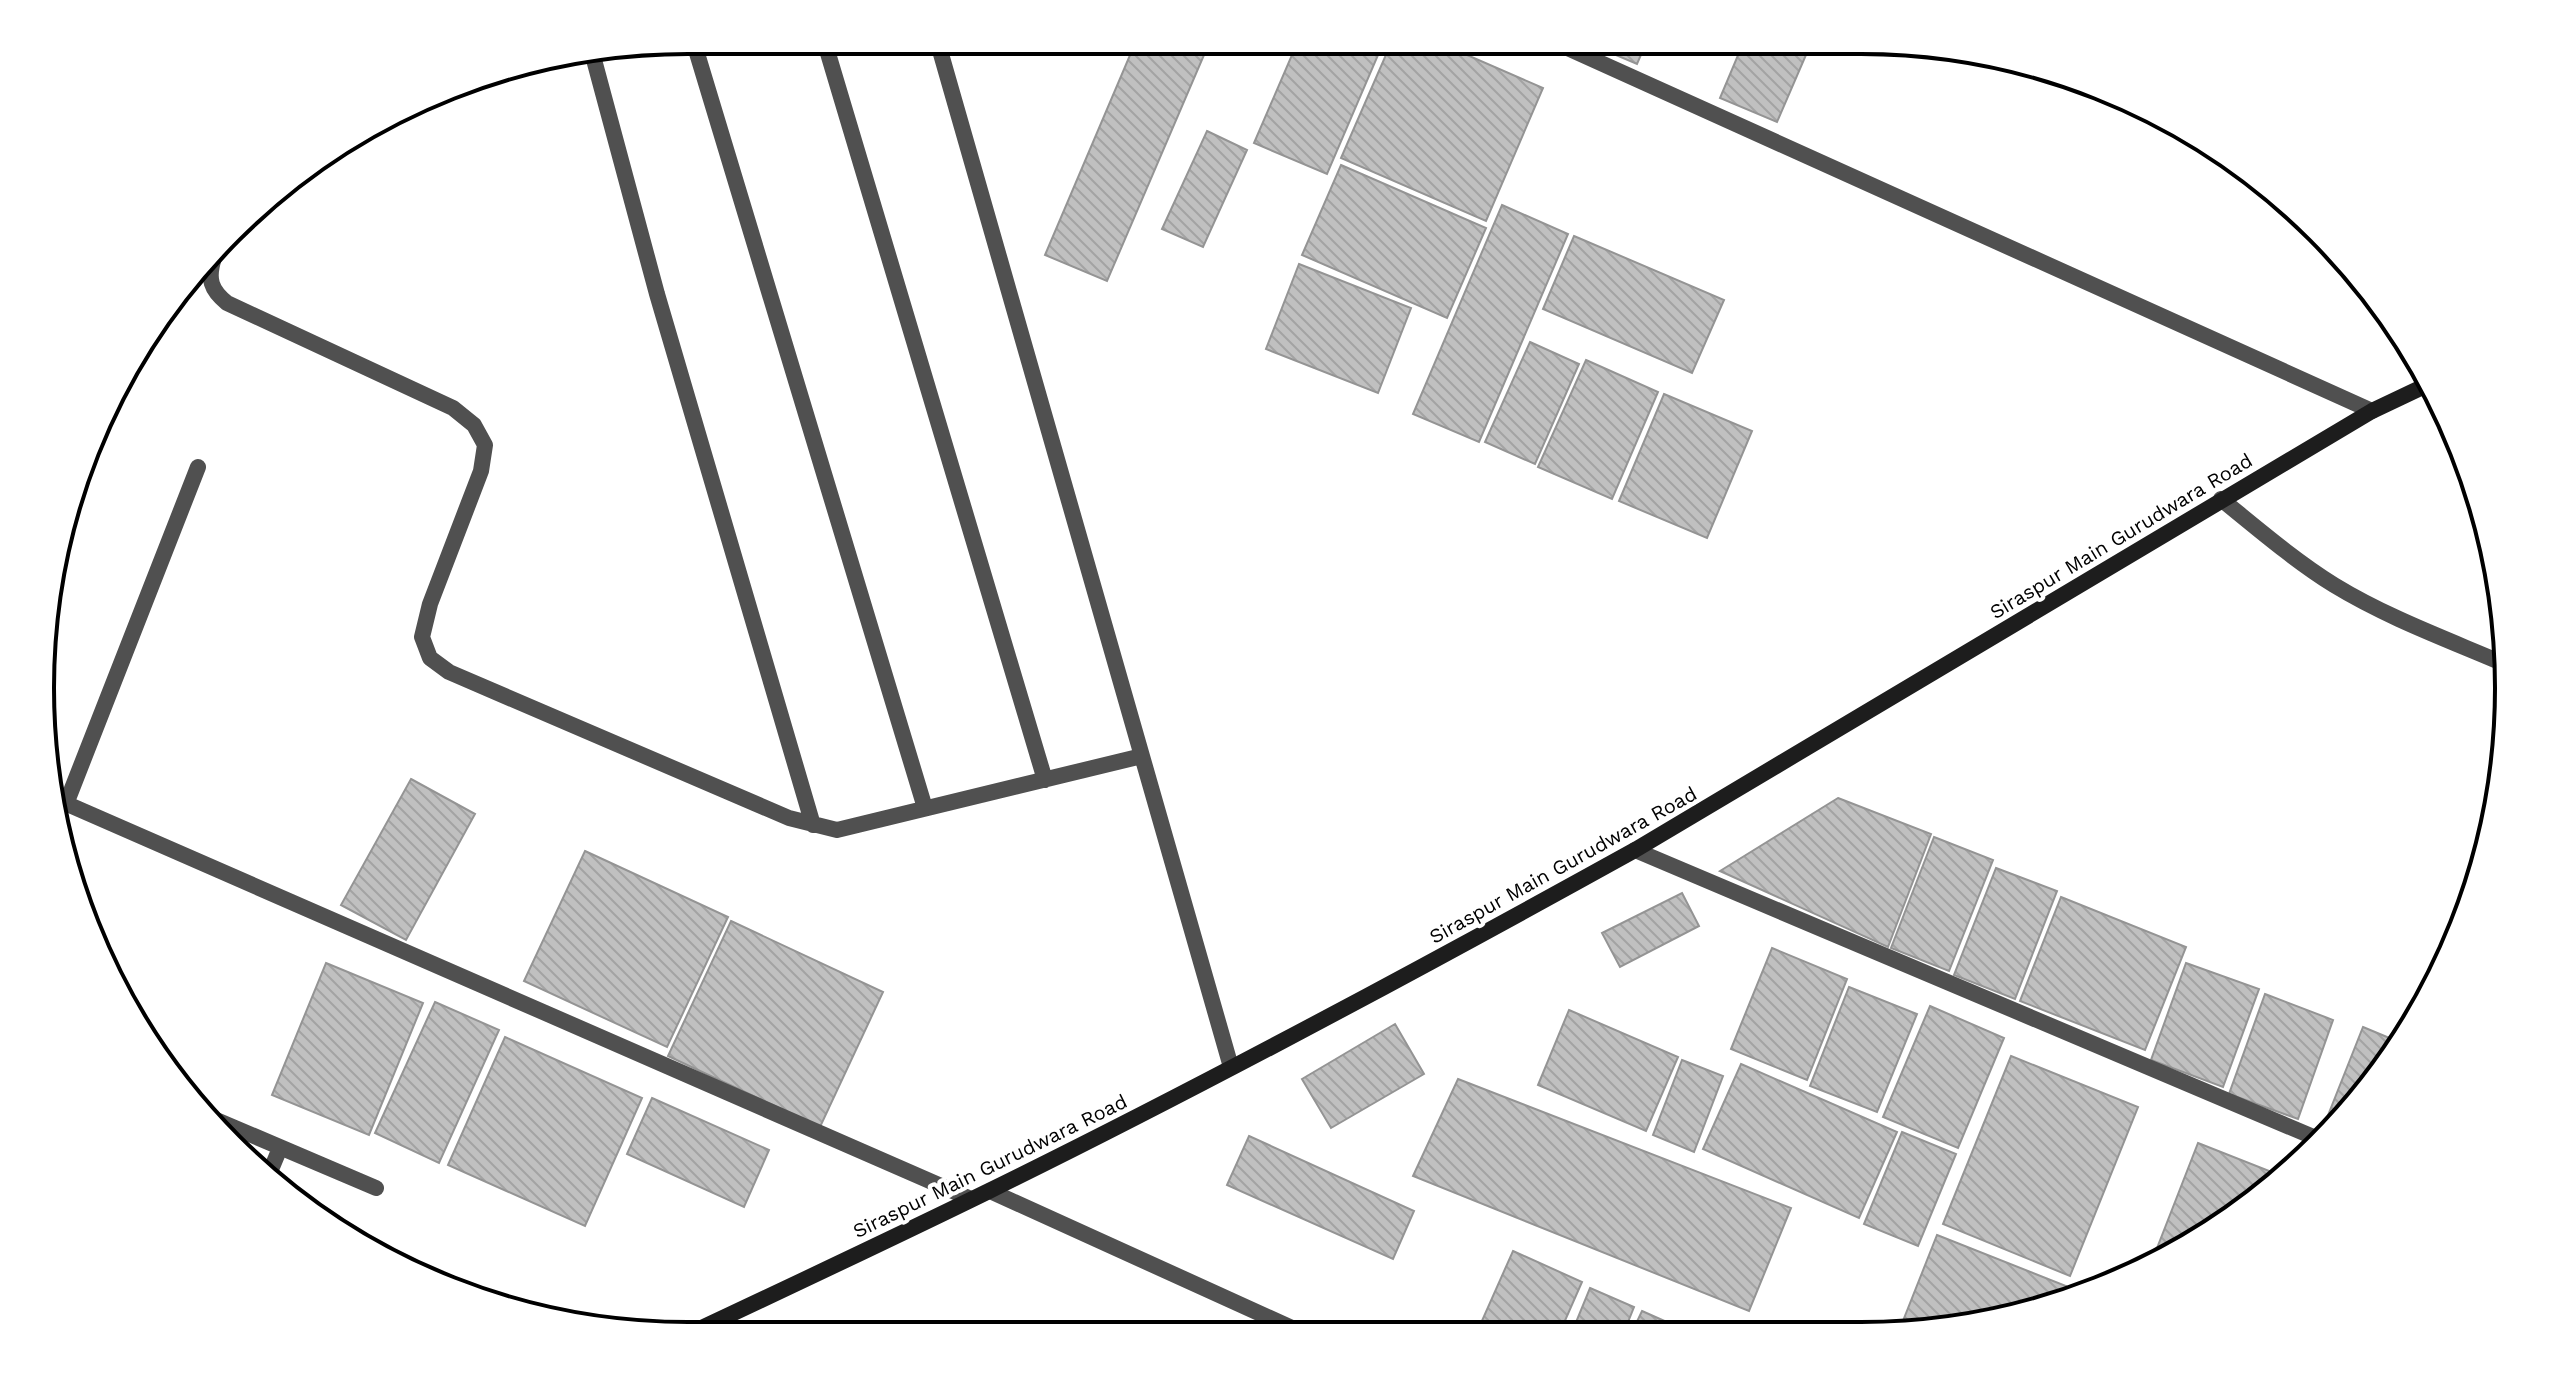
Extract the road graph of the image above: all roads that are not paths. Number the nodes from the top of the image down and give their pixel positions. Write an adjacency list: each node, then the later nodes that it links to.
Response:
1 (697, 54): 16 (street)
2 (828, 54): 13 (street)
3 (941, 54): 12 (street)
4 (1581, 54): 8 (street)
5 (594, 61): 17 (street)
6 (212, 269): 17 (street)
7 (2419, 388): 8 (street, Siraspur Main Gurudwara Road)
8 (2372, 411): 10 (street, Siraspur Main Gurudwara Road)
9 (198, 467): 14 (street)
10 (2221, 499): 11 (street); 18 (street, Siraspur Main Gurudwara Road)
11 (2494, 659)
12 (1142, 756): 13 (street); 19 (street)
13 (1045, 780): 16 (street)
14 (64, 798)
15 (64, 803): 26 (street)
16 (925, 808): 17 (street)
17 (813, 825)
18 (1635, 850): 19 (street, Siraspur Main Gurudwara Road); 21 (street)
19 (1231, 1067): 25 (street, Siraspur Main Gurudwara Road)
20 (231, 1126): 22 (street)
21 (2310, 1135)
22 (280, 1148): 23 (street); 24 (street)
23 (272, 1167)
24 (376, 1188)
25 (990, 1191): 26 (street, Siraspur Main Gurudwara Road); 28 (street)
26 (971, 1199): 27 (street, Siraspur Main Gurudwara Road)
27 (714, 1322)
28 (1279, 1322)

